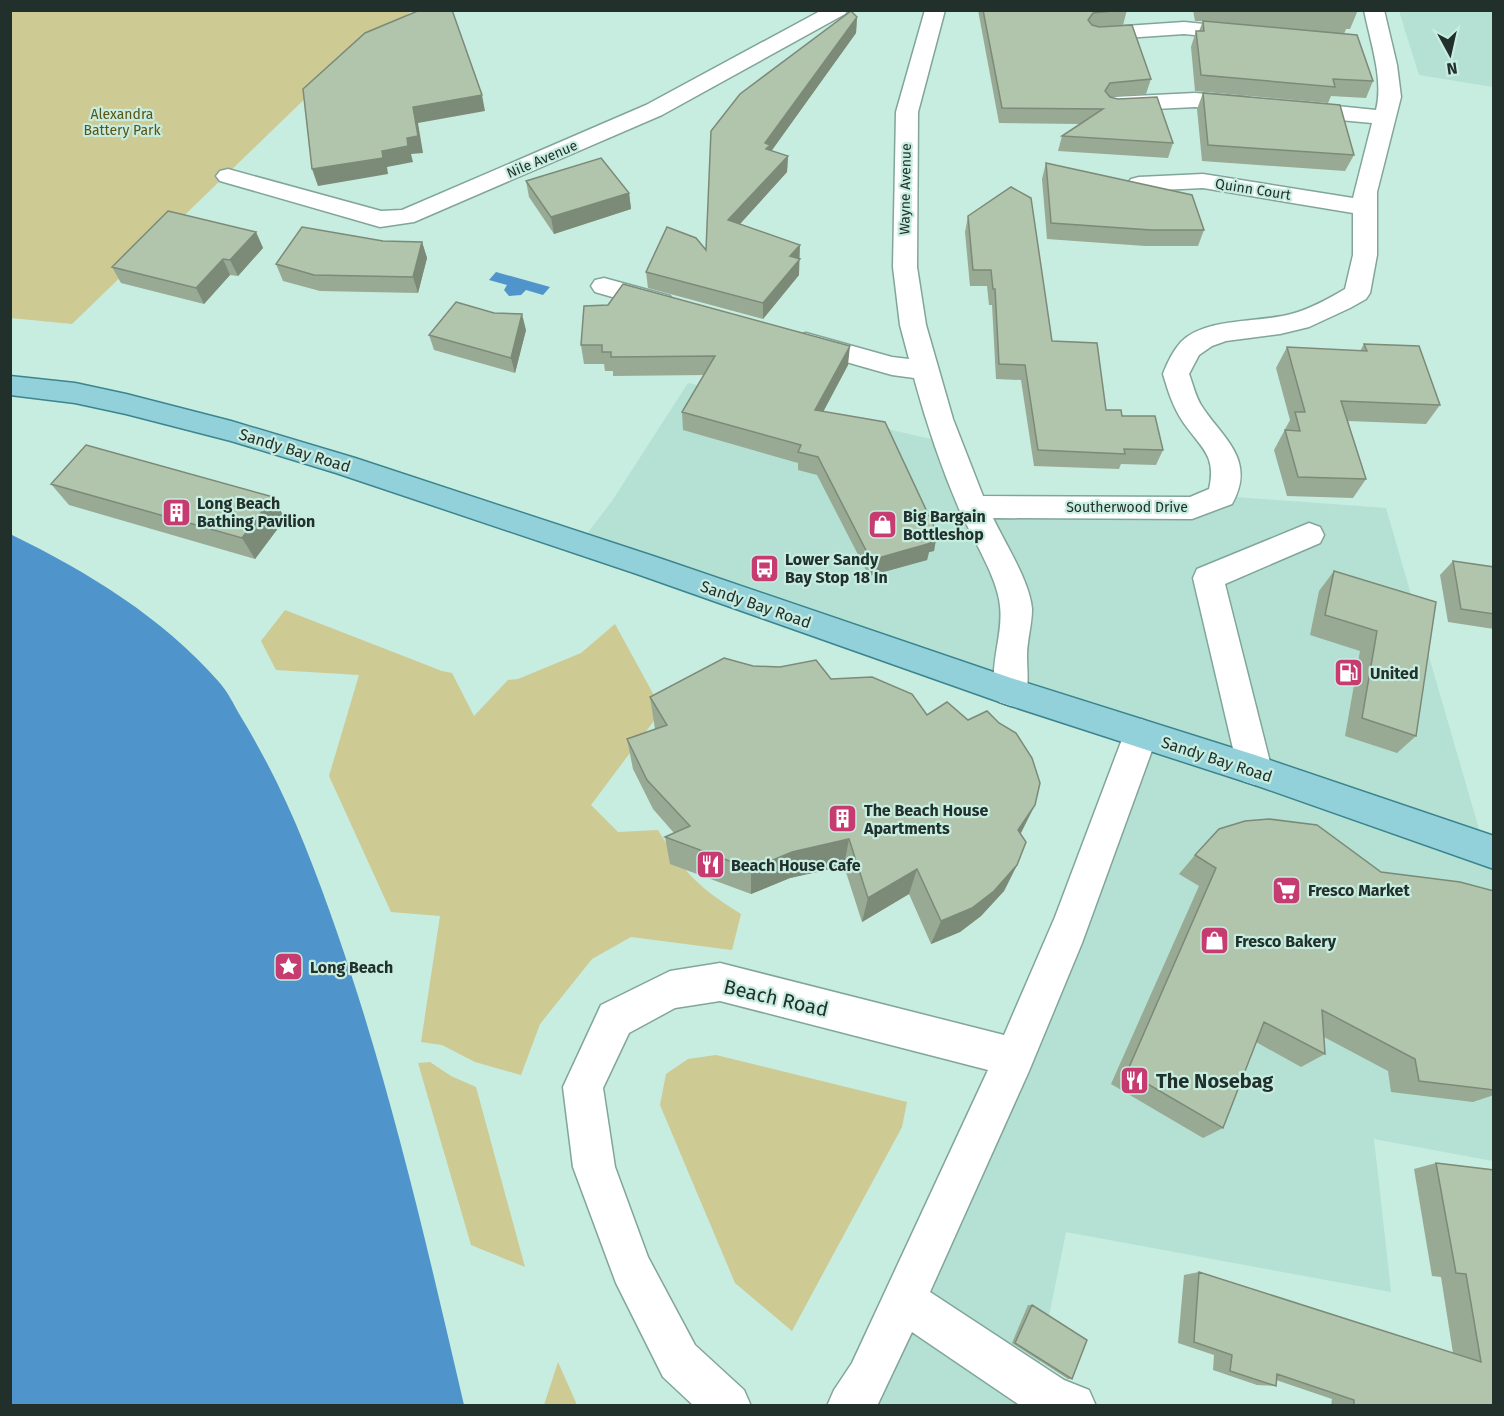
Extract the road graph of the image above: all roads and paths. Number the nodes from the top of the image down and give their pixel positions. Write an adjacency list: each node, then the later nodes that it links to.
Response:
1 (838, 10): 8 (street, Nile Avenue)
2 (935, 10): 14 (street, Wayne Avenue)
3 (1374, 10): 7 (street, Southerwood Drive)
4 (1096, 34): 5 (street)
5 (1266, 35)
6 (1114, 105): 7 (street)
7 (1384, 117): 10 (street, Southerwood Drive)
8 (228, 176)
9 (1139, 184): 10 (street, Quinn Court)
10 (1366, 208): 16 (street, Southerwood Drive)
11 (604, 286): 12 (street)
12 (685, 308)
13 (777, 334): 14 (street)
14 (924, 370): 16 (street, Wayne Avenue)
15 (10, 385): 18 (main road, Sandy Bay Road)
16 (973, 507): 18 (street, Wayne Avenue)
17 (1309, 535): 20 (street)
18 (1011, 692): 19 (main road, Sandy Bay Road)
19 (1141, 734): 20 (main road, Sandy Bay Road); 22 (street)
20 (1255, 770): 21 (main road, Sandy Bay Road)
21 (1494, 853)
22 (1014, 1057): 23 (street); 24 (street, Beach Road)
23 (904, 1300): 25 (street); 26 (street)
24 (728, 1406)
25 (850, 1406)
26 (1073, 1406)

